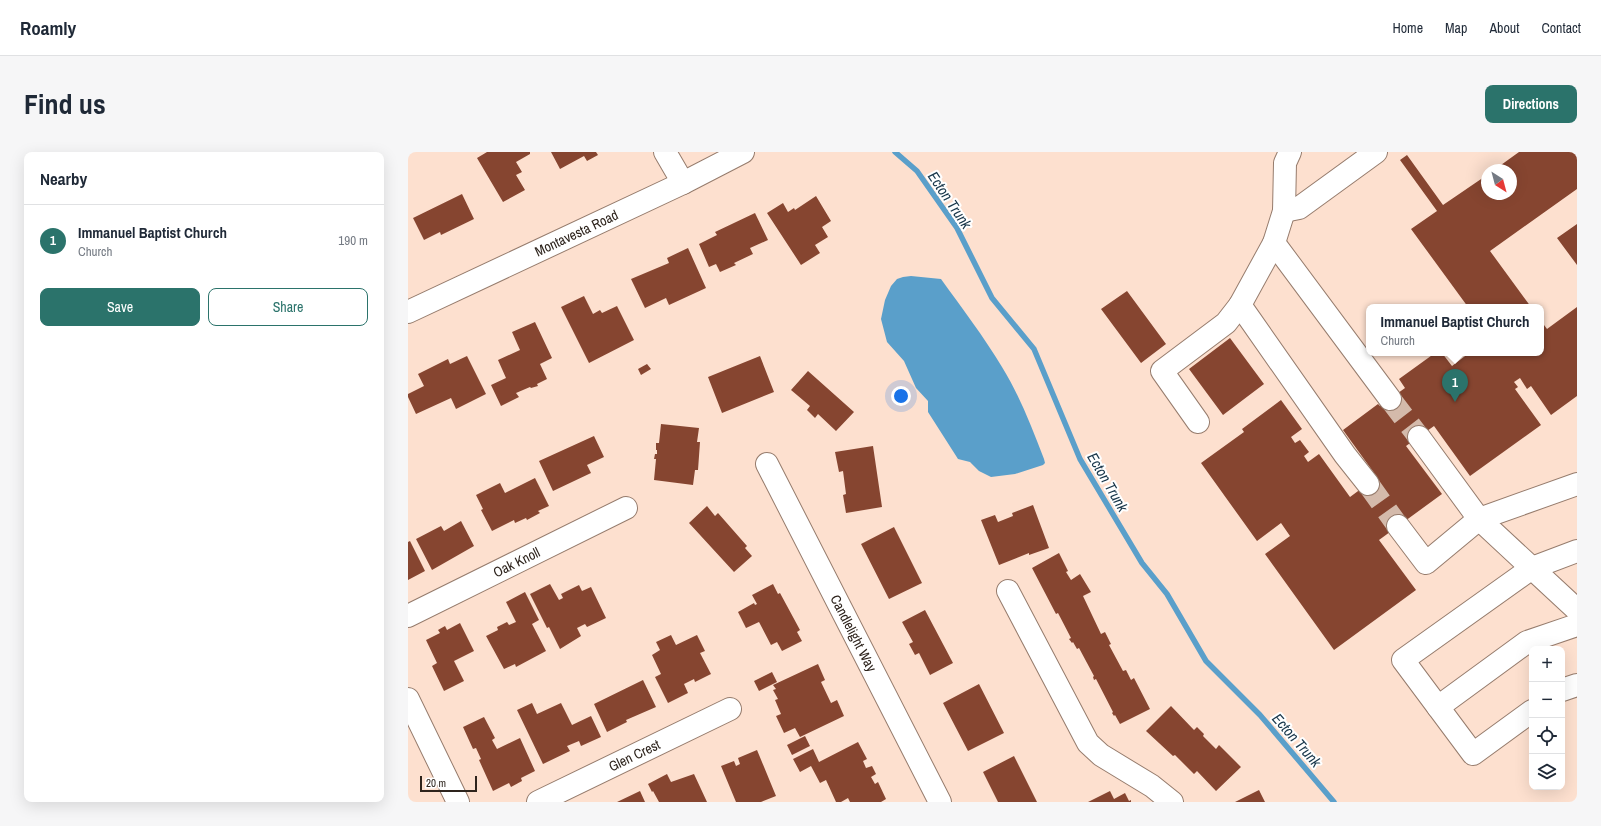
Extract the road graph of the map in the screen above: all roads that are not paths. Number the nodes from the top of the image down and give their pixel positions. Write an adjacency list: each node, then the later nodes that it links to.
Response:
1 (665, 152): 5 (street)
2 (744, 152): 5 (street, Montavesta Road)
3 (1290, 152): 6 (street)
4 (1376, 152): 6 (street)
5 (683, 183): 9 (street, Montavesta Road)
6 (1284, 212): 7 (street)
7 (1274, 243): 8 (street); 10 (street)
8 (1240, 305): 11 (street); 14 (street)
9 (409, 310)
10 (1390, 399)
11 (1198, 422)
12 (1419, 437): 17 (street)
13 (767, 464): 33 (street, Candlelight Way)
14 (1368, 484)
15 (1577, 484): 17 (street)
16 (626, 508): 23 (street, Oak Knoll)
17 (1479, 519): 18 (street); 20 (street)
18 (1398, 526)
19 (1577, 551): 20 (street)
20 (1532, 568): 22 (street); 28 (street)
21 (1008, 591): 34 (street)
22 (1577, 610)
23 (408, 616)
24 (1577, 625): 28 (street)
25 (1577, 685): 26 (street)
26 (1565, 689)
27 (408, 699): 31 (street)
28 (1438, 707): 30 (street)
29 (730, 709): 32 (street, Glen Crest)
30 (1529, 713)
31 (458, 802)
32 (538, 802)
33 (940, 802)
34 (1172, 802)

